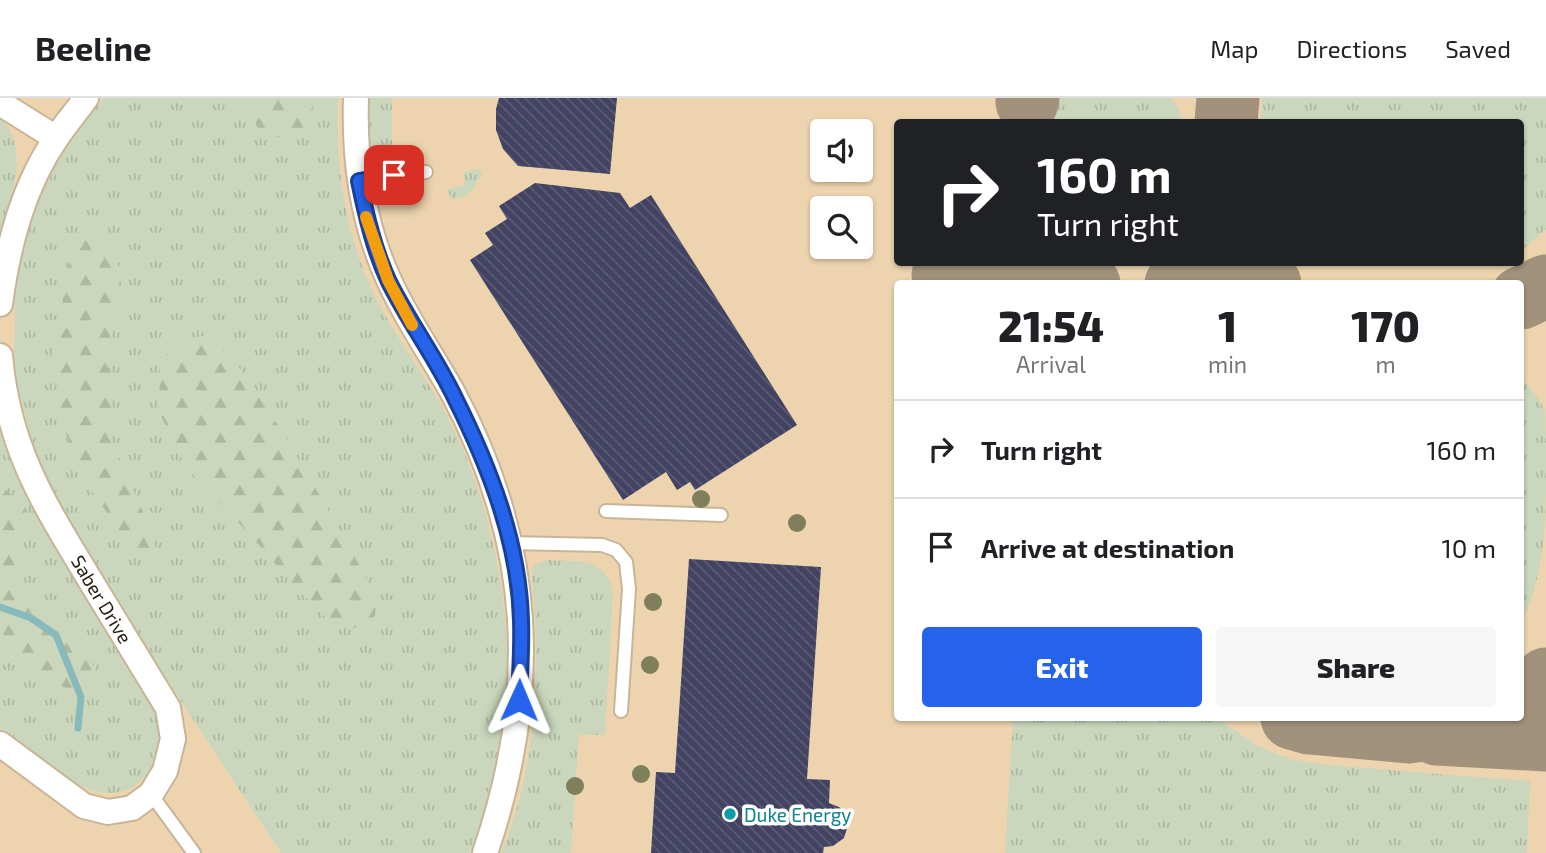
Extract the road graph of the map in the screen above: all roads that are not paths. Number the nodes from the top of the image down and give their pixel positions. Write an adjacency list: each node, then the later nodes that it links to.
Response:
1 (86, 98): 4 (street)
2 (356, 98): 6 (street)
3 (0, 103): 4 (street)
4 (56, 138): 7 (street)
5 (426, 172): 6 (lane)
6 (359, 181): 11 (street)
7 (0, 304)
8 (0, 356): 14 (street, Saber Drive)
9 (606, 511): 10 (lane)
10 (721, 515)
11 (510, 543): 12 (lane); 16 (street)
12 (621, 711)
13 (0, 744): 14 (street)
14 (151, 794): 15 (lane)
15 (194, 853)
16 (485, 853)

